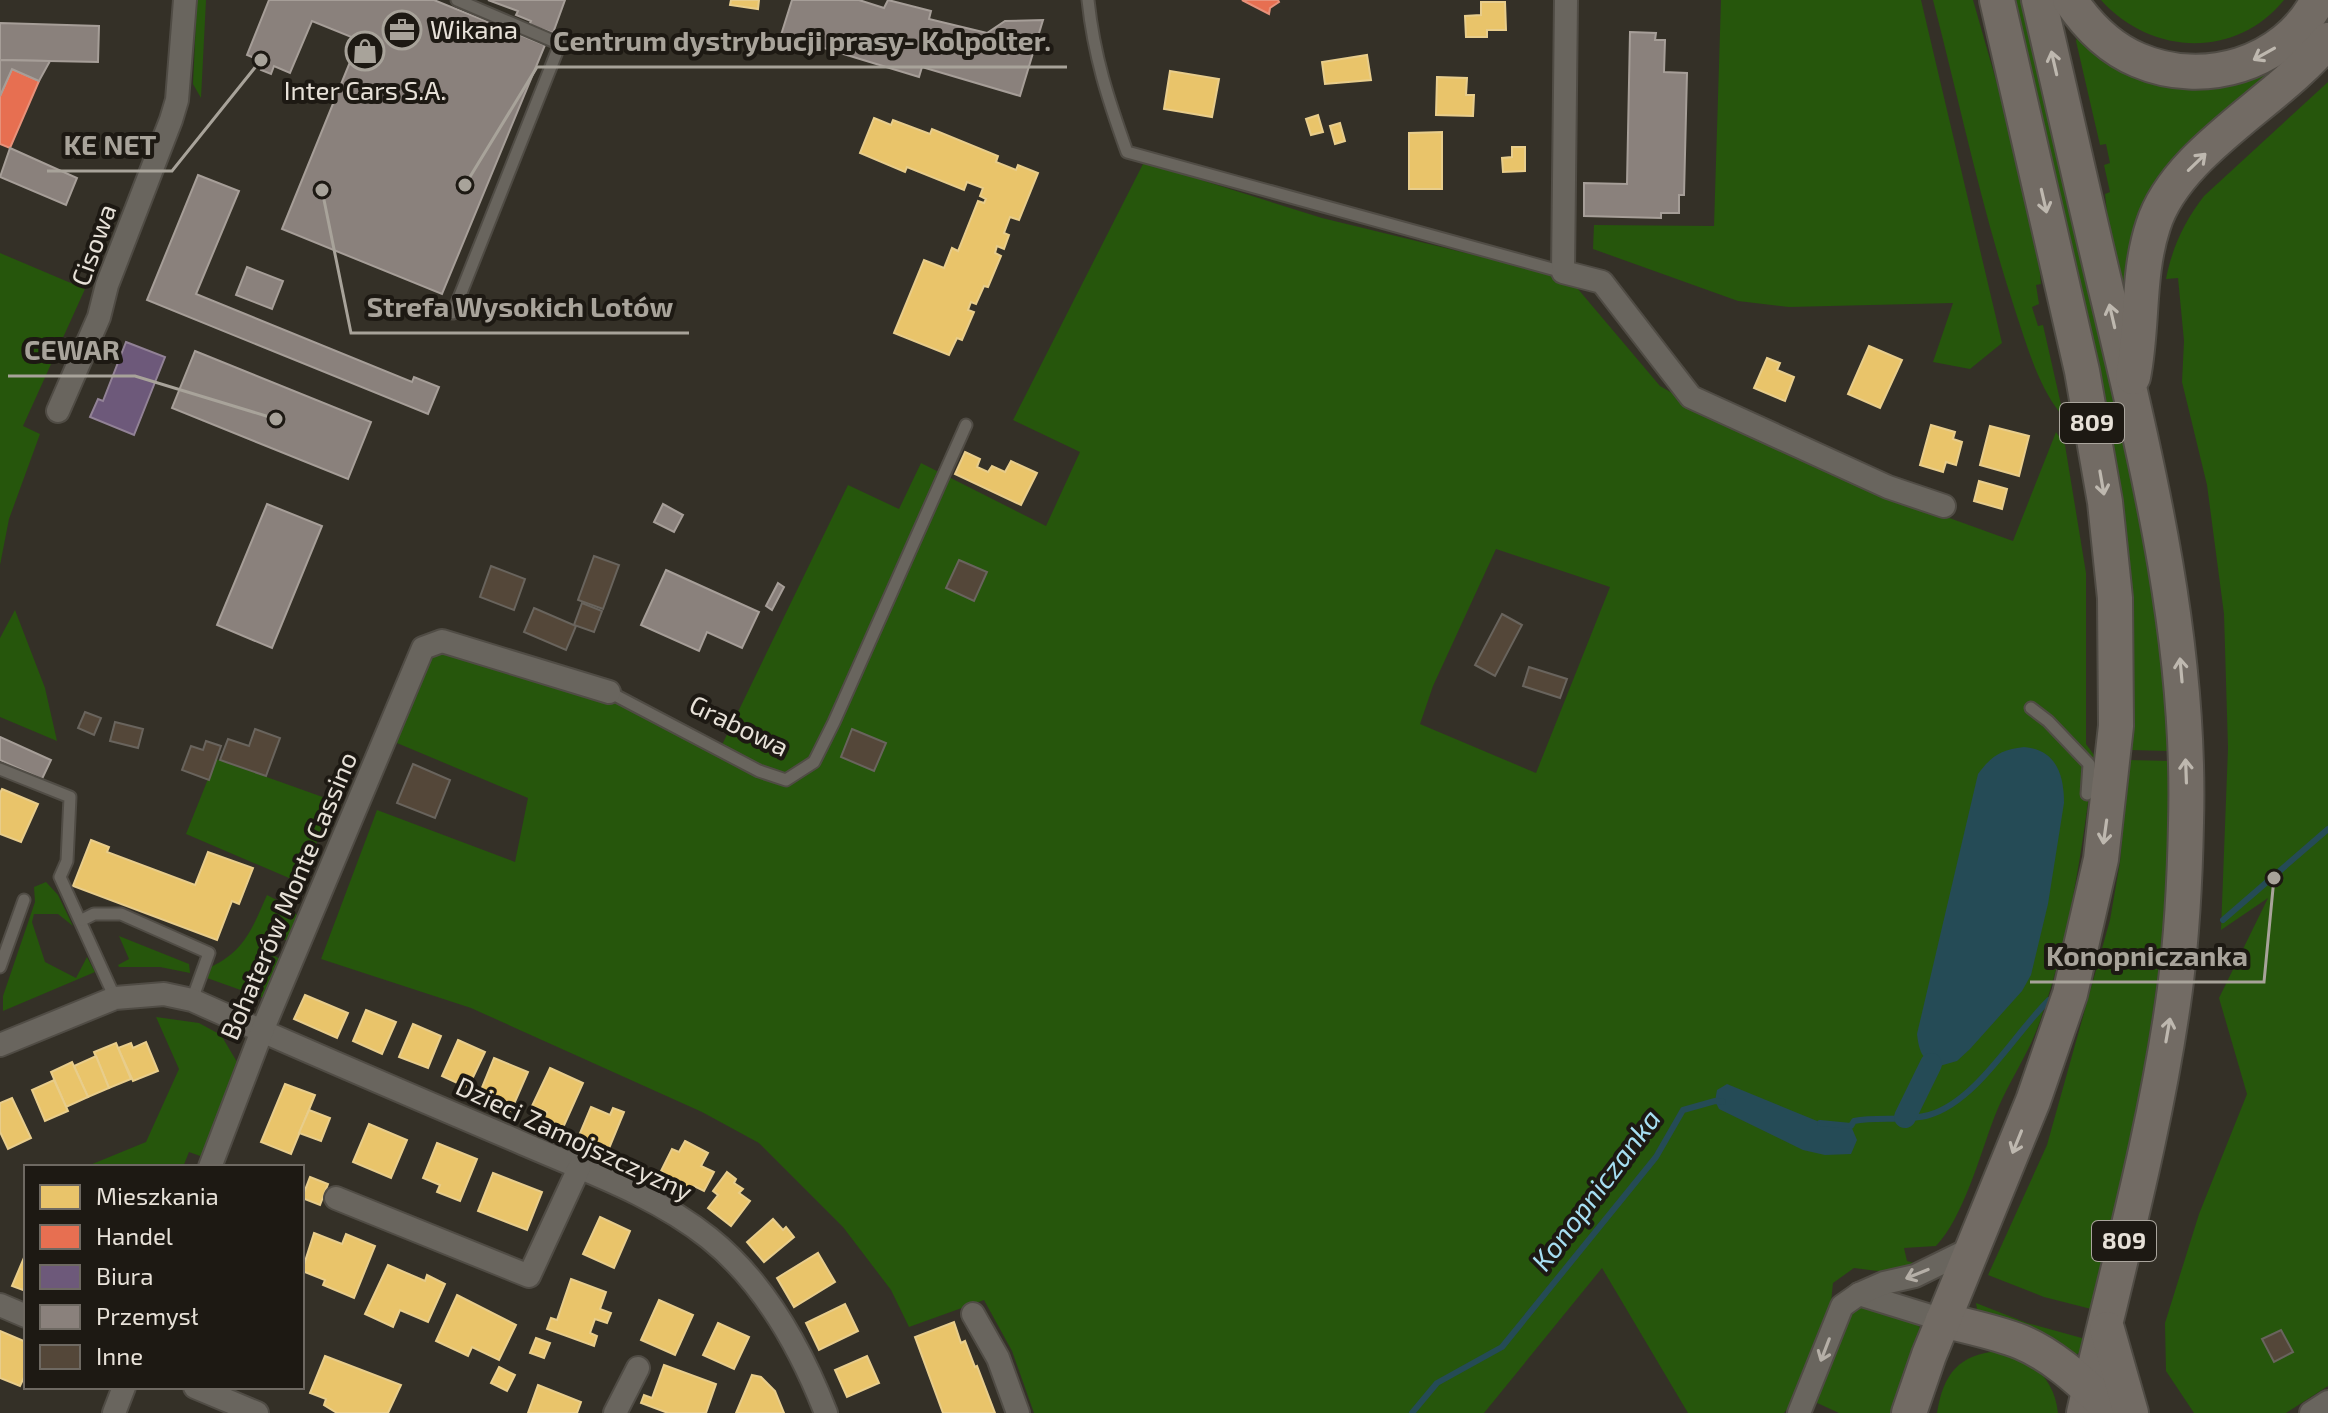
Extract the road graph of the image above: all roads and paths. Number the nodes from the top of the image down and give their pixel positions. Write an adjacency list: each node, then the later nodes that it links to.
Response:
1 (185, 0): 13 (street, Cisowa)
2 (457, 0): 11 (lane)
3 (1088, 0): 10 (lane)
4 (1566, 0): 10 (street)
5 (1997, 0): 31 (main road, 809, one-way to 31)
6 (2039, 0): 12 (main road, 809, one-way to 6)
7 (2070, 0): 8 (main road, one-way to 7)
8 (2318, 0)
9 (2328, 40): 12 (main road, one-way to 9)
10 (1563, 272): 15 (street)
11 (453, 313)
12 (2130, 392): 37 (main road, 809, one-way to 12)
13 (58, 411)
14 (966, 425): 17 (lane, Grabowa)
15 (1944, 506)
16 (423, 648): 17 (street, Grabowa); 26 (street, Bohaterów Monte Cassino)
17 (609, 692)
18 (2031, 708): 20 (lane)
19 (0, 769): 22 (lane)
20 (2087, 794)
21 (24, 900): 23 (lane)
22 (82, 920): 24 (lane); 25 (lane)
23 (0, 967)
24 (115, 998): 25 (street, Dzieci Zamojszczyzny); 27 (street, Dzieci Zamojszczyzny)
25 (192, 1000): 26 (street, Dzieci Zamojszczyzny)
26 (262, 1031): 28 (street, Bohaterów Monte Cassino); 29 (street, Dzieci Zamojszczyzny)
27 (1, 1041)
28 (211, 1165)
29 (579, 1168): 30 (street); 46 (street, Dzieci Zamojszczyzny)
30 (336, 1198)
31 (1974, 1247): 32 (street, one-way to 32); 36 (main road, 809)
32 (1859, 1294): 36 (street); 48 (street, one-way to 48)
33 (0, 1305): 35 (street)
34 (973, 1314): 47 (street)
35 (24, 1315)
36 (1943, 1320): 41 (main road); 49 (main road, 809)
37 (2105, 1324): 41 (main road, 809); 51 (main road)
38 (638, 1368): 45 (street)
39 (123, 1389): 43 (street)
40 (200, 1389): 44 (street)
41 (2087, 1402): 50 (main road)
42 (2328, 1402): 52 (street)
43 (114, 1413)
44 (257, 1413)
45 (615, 1413)
46 (826, 1413)
47 (1018, 1413)
48 (1799, 1413)
49 (1909, 1413)
50 (2115, 1413)
51 (2131, 1413)
52 (2311, 1413)

